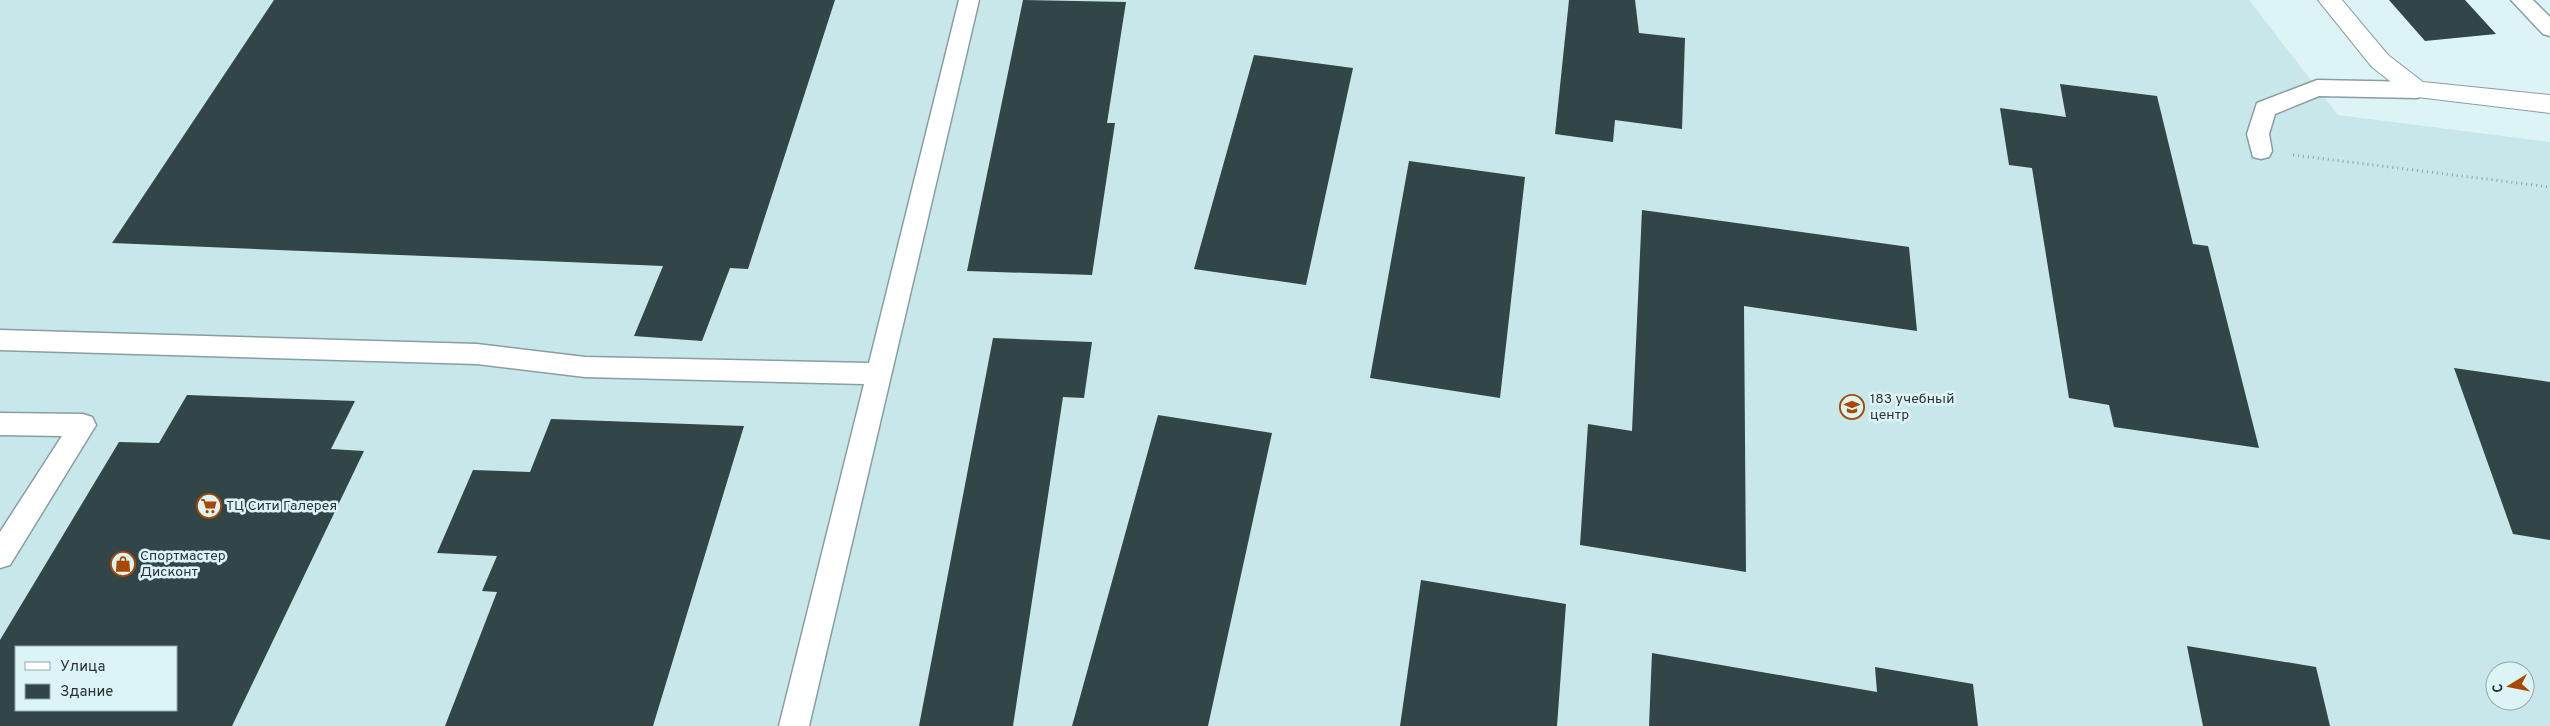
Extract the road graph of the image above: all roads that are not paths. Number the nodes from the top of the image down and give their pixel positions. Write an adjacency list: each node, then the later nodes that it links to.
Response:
1 (969, 0): 9 (lane)
2 (2329, 0): 5 (street)
3 (2521, 0): 4 (lane)
4 (2550, 29)
5 (2417, 90): 6 (street); 7 (lane)
6 (2550, 104)
7 (2261, 151)
8 (0, 340): 9 (lane)
9 (879, 374): 12 (lane)
10 (0, 424): 11 (lane)
11 (0, 556)
12 (794, 726)

